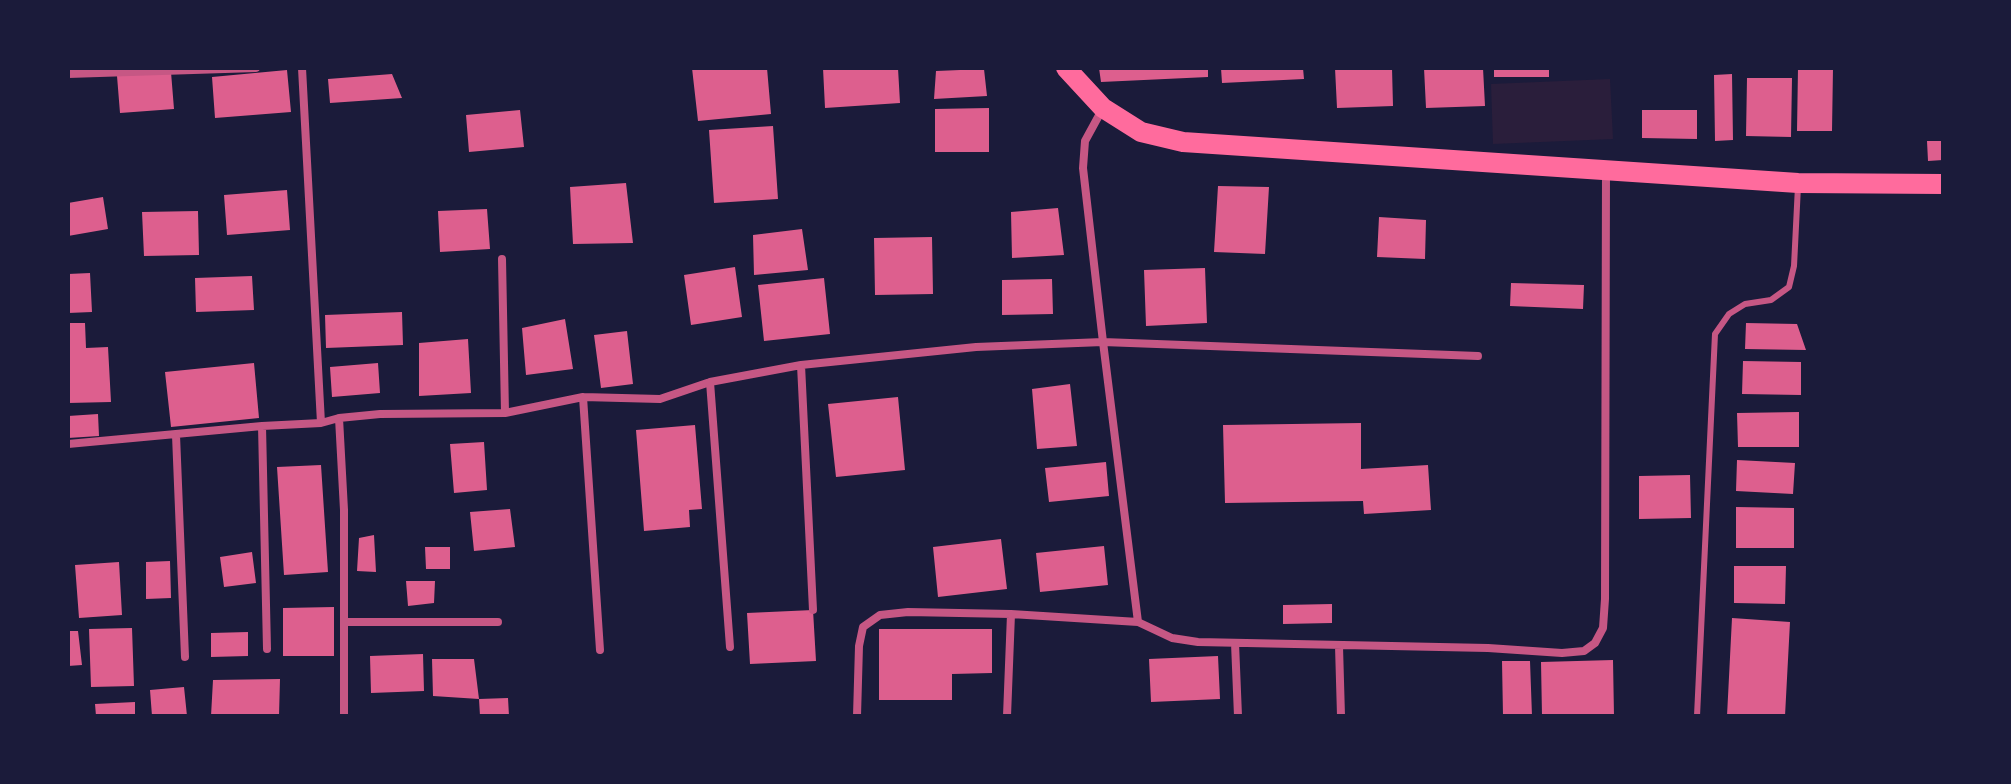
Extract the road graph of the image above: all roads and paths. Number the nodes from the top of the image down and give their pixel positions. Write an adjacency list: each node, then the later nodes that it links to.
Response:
1 (256, 68): 4 (street)
2 (302, 68): 17 (street)
3 (1066, 68): 5 (main road)
4 (68, 74)
5 (1103, 108): 6 (main road); 10 (street)
6 (1606, 170): 7 (main road); 27 (street)
7 (1798, 183): 8 (main road); 37 (lane)
8 (1943, 184)
9 (502, 259): 15 (street)
10 (1103, 342): 11 (street); 12 (street); 25 (street)
11 (1478, 356)
12 (801, 365): 13 (street); 21 (street)
13 (710, 382): 14 (street); 28 (street)
14 (583, 397): 15 (street); 30 (street)
15 (505, 413): 16 (street)
16 (339, 418): 17 (street); 23 (street)
17 (321, 423): 18 (street)
18 (262, 426): 19 (street); 29 (street)
19 (176, 435): 20 (street); 31 (street)
20 (68, 444)
21 (813, 610)
22 (1011, 614): 25 (street); 33 (street); 34 (street)
23 (344, 622): 24 (street); 32 (street)
24 (498, 622)
25 (1138, 622): 26 (street)
26 (1235, 643): 27 (street); 35 (street)
27 (1339, 646): 36 (street)
28 (730, 647)
29 (267, 649)
30 (600, 650)
31 (185, 657)
32 (344, 716)
33 (857, 716)
34 (1007, 716)
35 (1238, 716)
36 (1341, 716)
37 (1697, 716)

